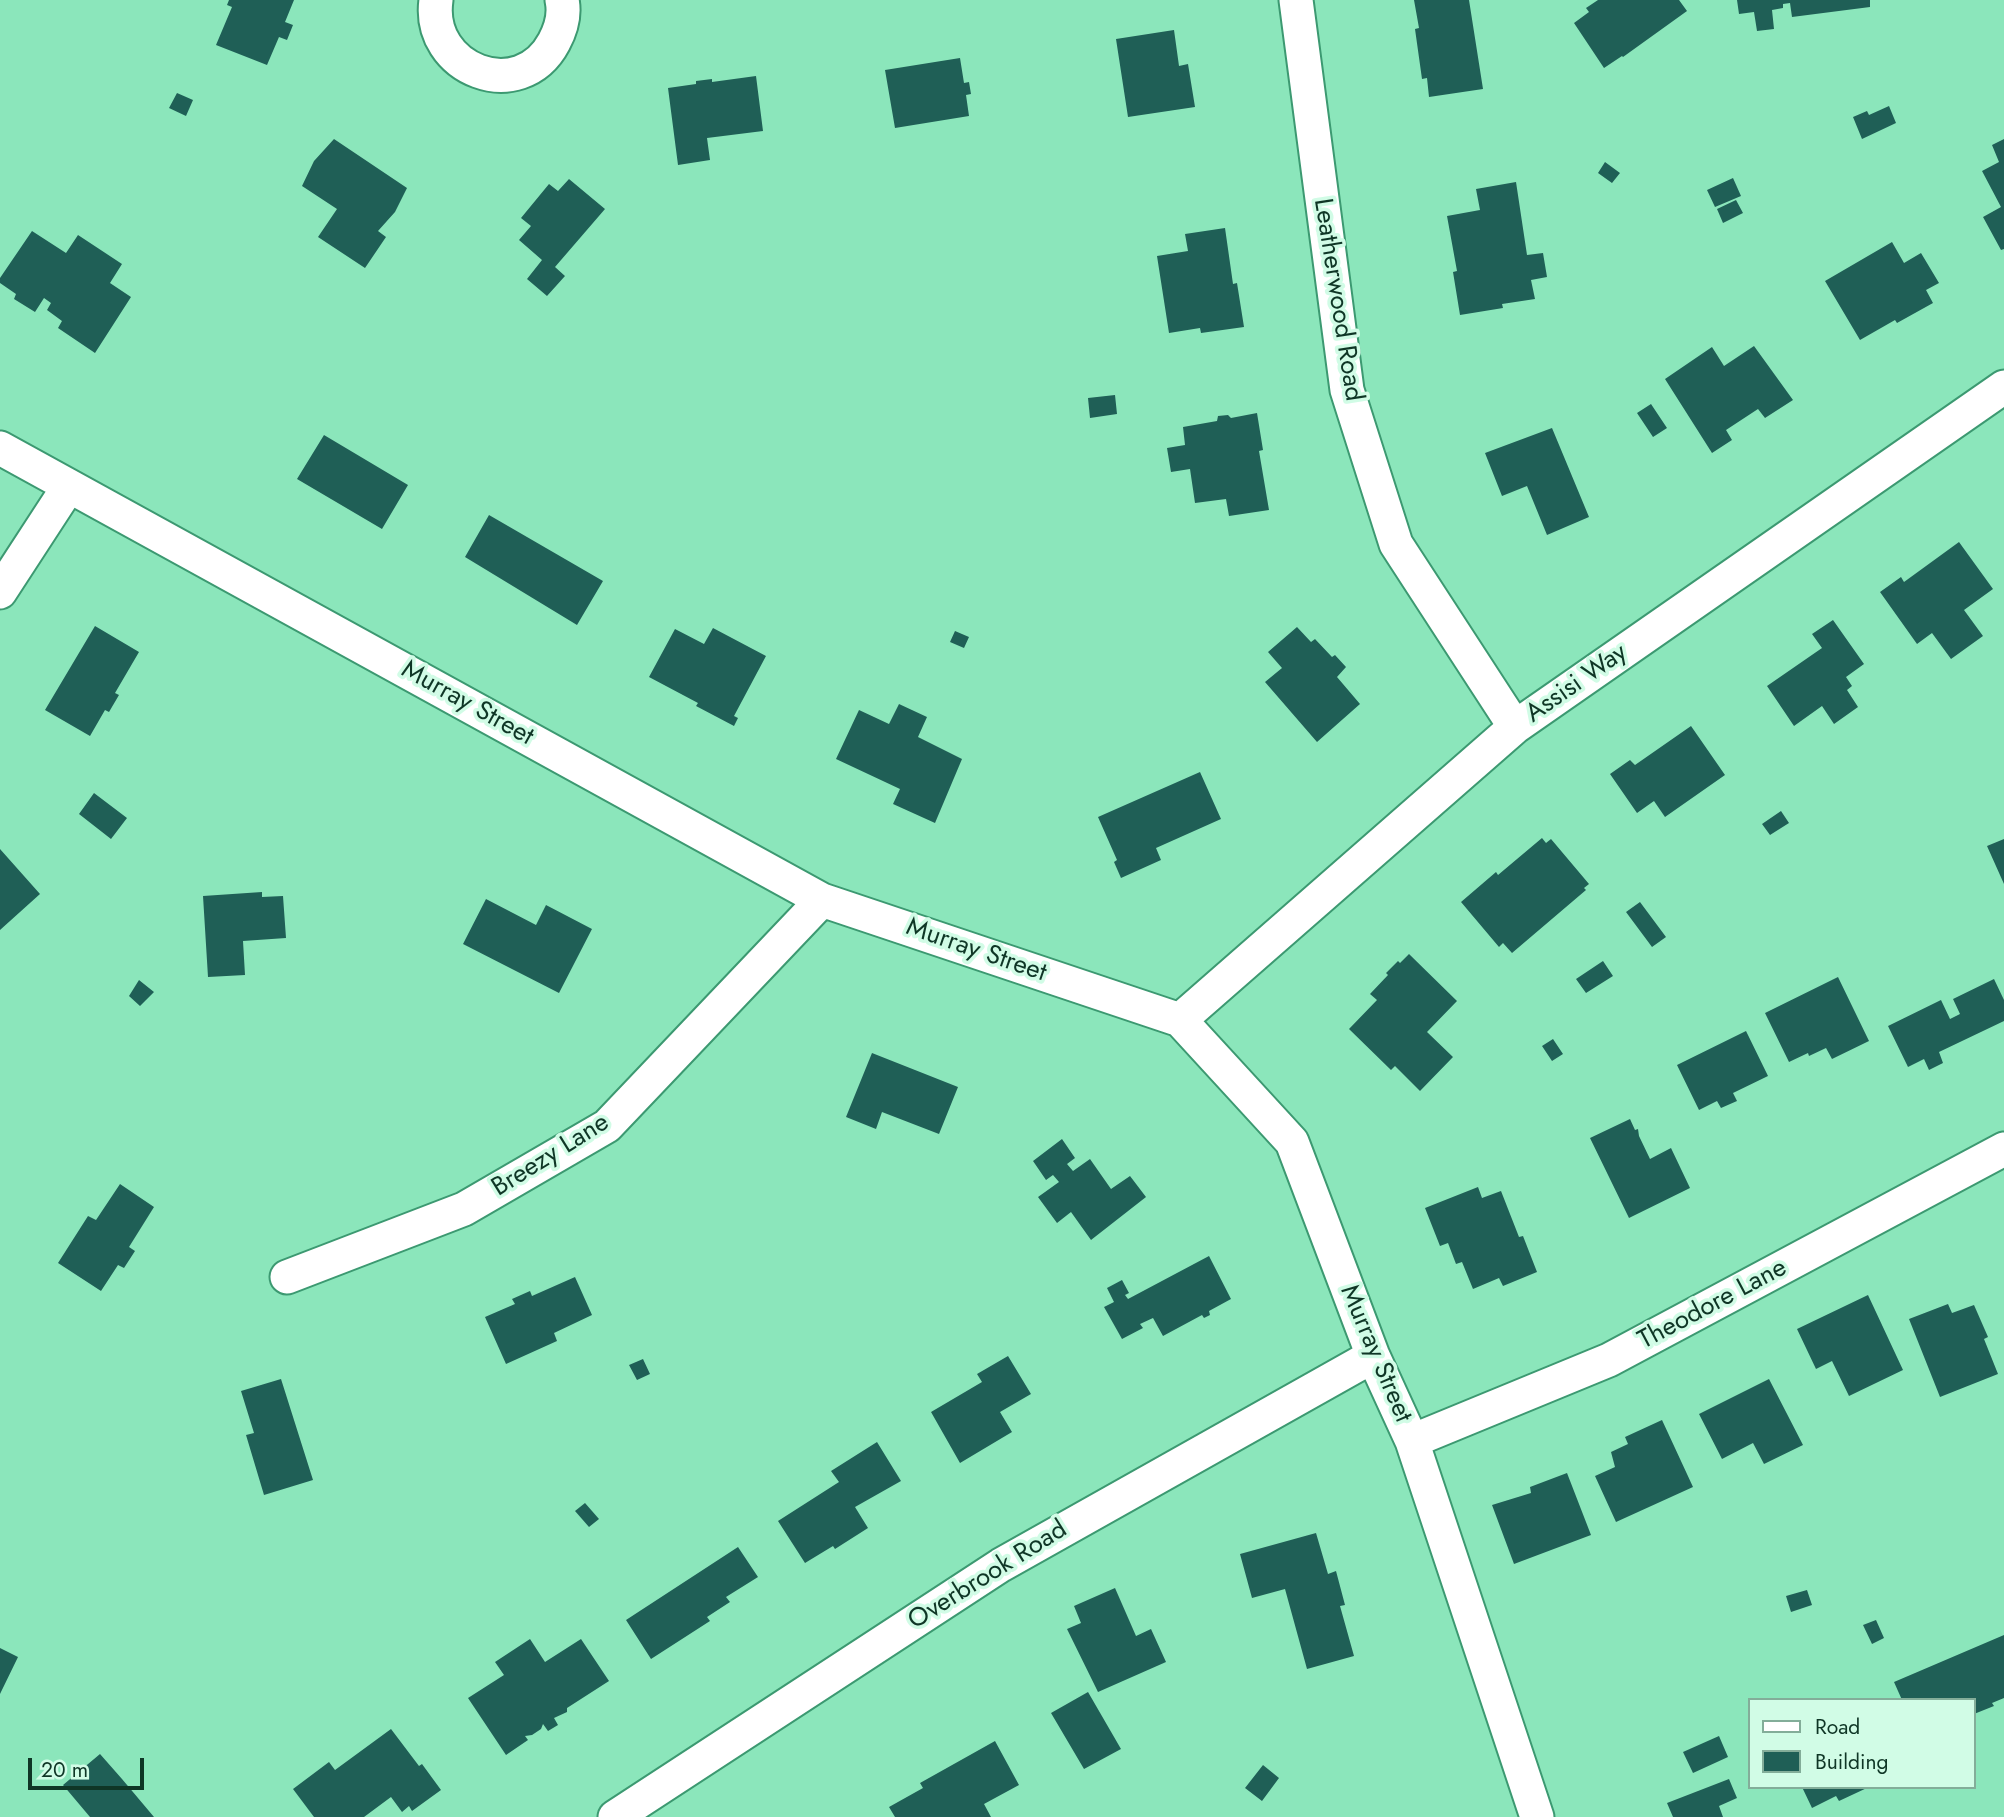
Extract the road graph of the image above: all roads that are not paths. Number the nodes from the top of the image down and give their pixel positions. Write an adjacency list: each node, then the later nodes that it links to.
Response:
1 (436, 0): 2 (street)
2 (562, 0)
3 (1296, 0): 8 (street, Leatherwood Road)
4 (2004, 387): 8 (street, Assisi Way)
5 (0, 448): 6 (street, Murray Street)
6 (69, 486): 7 (street); 9 (street, Murray Street)
7 (0, 592)
8 (1515, 727): 10 (street, Assisi Way)
9 (822, 900): 10 (street, Murray Street); 12 (street, Breezy Lane)
10 (1180, 1020): 13 (street, Murray Street)
11 (2004, 1149): 14 (street, Theodore Lane)
12 (287, 1277)
13 (1373, 1356): 14 (street, Murray Street); 15 (street, Overbrook Road)
14 (1412, 1441): 16 (street, Murray Street)
15 (615, 1817)
16 (1538, 1817)

